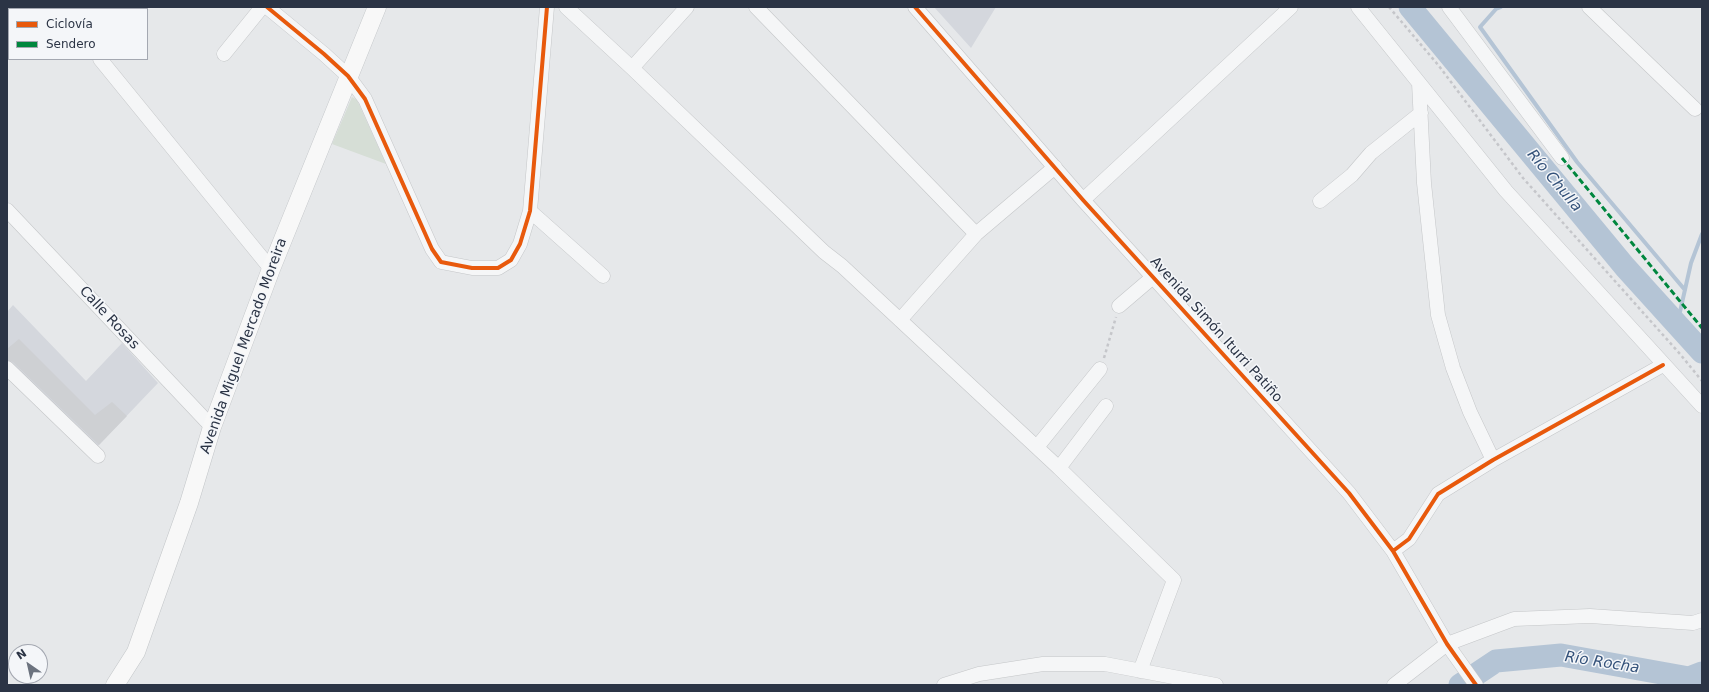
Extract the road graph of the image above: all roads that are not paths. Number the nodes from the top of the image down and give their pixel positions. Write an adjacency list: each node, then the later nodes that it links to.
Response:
1 (262, 7): 13 (street)
2 (267, 7): 16 (street)
3 (377, 7): 16 (main road, Avenida Miguel Mercado Moreira)
4 (547, 7): 25 (street)
5 (566, 7): 15 (street)
6 (687, 7): 15 (street)
7 (756, 7): 26 (street)
8 (915, 7): 21 (street, Avenida Simón Iturri Patiño)
9 (1290, 7): 22 (street)
10 (1358, 7): 17 (street)
11 (1449, 7): 20 (street)
12 (1589, 7): 18 (street)
13 (224, 54)
14 (101, 60): 27 (street)
15 (632, 68): 31 (street)
16 (348, 76): 25 (street); 27 (main road, Avenida Miguel Mercado Moreira)
17 (1419, 83): 19 (street); 32 (street)
18 (1696, 109)
19 (1420, 113): 23 (street); 40 (street)
20 (1562, 158)
21 (1055, 167): 22 (street, Avenida Simón Iturri Patiño); 26 (street)
22 (1083, 200): 29 (street, Avenida Simón Iturri Patiño)
23 (1320, 201)
24 (7, 210): 37 (street, Calle Rosas)
25 (530, 211): 28 (street)
26 (976, 234): 31 (street)
27 (271, 269): 37 (main road, Avenida Miguel Mercado Moreira)
28 (603, 276)
29 (1153, 277): 30 (street); 42 (street, Avenida Simón Iturri Patiño)
30 (1119, 306)
31 (900, 320): 38 (street)
32 (1663, 365): 36 (street); 40 (street)
33 (7, 368): 39 (street)
34 (1100, 370): 38 (street)
35 (1106, 406): 41 (street)
36 (1702, 406)
37 (212, 426): 46 (main road, Avenida Miguel Mercado Moreira)
38 (1037, 447): 41 (street)
39 (98, 456)
40 (1493, 460): 42 (street)
41 (1059, 468): 45 (street)
42 (1393, 551): 44 (street, Avenida Simón Iturri Patiño)
43 (1702, 620): 44 (street)
44 (1447, 644): 49 (street); 50 (street, Avenida Simón Iturri Patiño)
45 (1140, 671): 47 (street); 48 (street)
46 (115, 685)
47 (944, 685)
48 (1216, 685)
49 (1394, 685)
50 (1476, 685)

